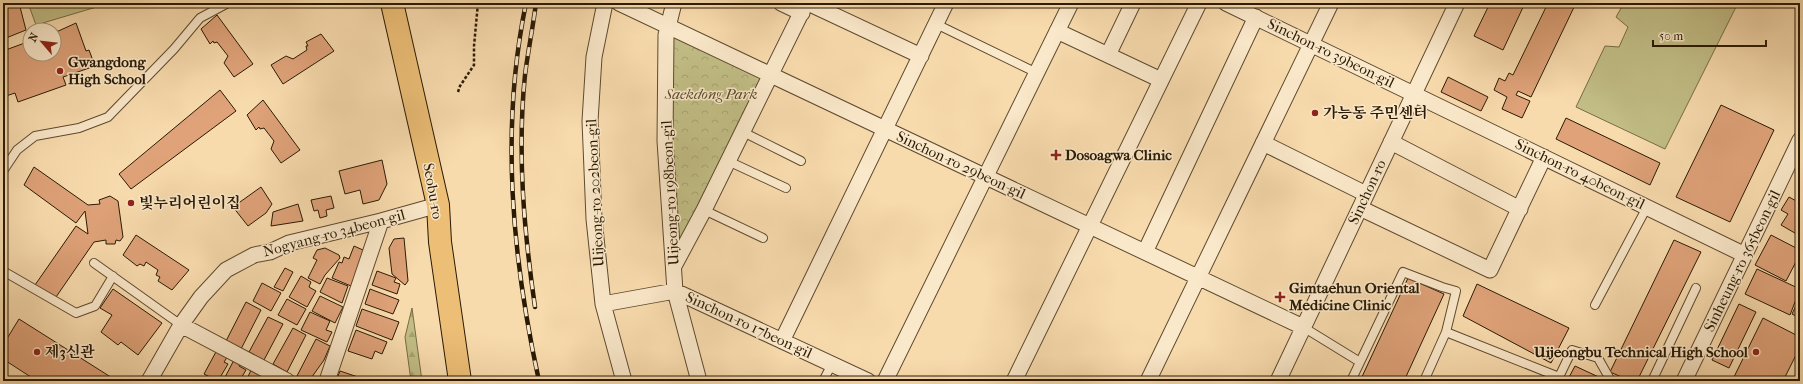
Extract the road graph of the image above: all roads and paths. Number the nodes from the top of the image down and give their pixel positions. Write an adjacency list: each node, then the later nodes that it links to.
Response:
1 (228, 3): 36 (lane)
2 (392, 3): 40 (main road, Seobu-ro)
3 (478, 3): 26 (path)
4 (605, 3): 57 (street, Uijeong-ro 202beon-gil)
5 (620, 3): 18 (street, Sinchon-ro 29beon-gil)
6 (674, 3): 18 (street, Uijeong-ro 198beon-gil)
7 (781, 3): 15 (street)
8 (1071, 3): 19 (street)
9 (1133, 3): 21 (street)
10 (1198, 3): 25 (street)
11 (1226, 3): 16 (street, Sinchon-ro 39beon-gil)
12 (1331, 3): 20 (street)
13 (1457, 3): 27 (street, Sinchon-ro)
14 (942, 4): 17 (street)
15 (805, 6): 22 (street); 24 (street)
16 (1256, 17): 20 (street, Sinchon-ro 39beon-gil); 48 (street)
17 (936, 24): 22 (street); 23 (lane)
18 (669, 26): 24 (street, Sinchon-ro 29beon-gil); 51 (street, Uijeong-ro 198beon-gil)
19 (1057, 31): 21 (street); 23 (street)
20 (1311, 44): 27 (street, Sinchon-ro 39beon-gil); 32 (street)
21 (1108, 55): 25 (street)
22 (921, 56): 28 (street)
23 (1036, 72): 37 (street)
24 (771, 75): 28 (street, Sinchon-ro 29beon-gil); 29 (street)
25 (1161, 80): 46 (street)
26 (458, 92)
27 (1414, 93): 31 (street, Sinchon-ro); 33 (street, Sinchon-ro 40beon-gil)
28 (885, 129): 37 (street, Sinchon-ro 29beon-gil); 62 (street)
29 (743, 132): 34 (street); 35 (lane)
30 (1800, 140): 49 (street, Sinheung-ro 365beon-gil)
31 (1391, 142): 39 (street, Sinchon-ro); 43 (street)
32 (1263, 143): 39 (street); 54 (street)
33 (1544, 157): 41 (street, Sinchon-ro 40beon-gil); 43 (street)
34 (728, 161): 38 (lane); 44 (street)
35 (801, 161)
36 (3, 172)
37 (985, 176): 46 (street, Sinchon-ro 29beon-gil); 73 (street)
38 (786, 188)
39 (1366, 194): 42 (street, Sinchon-ro)
40 (438, 205): 45 (street, Nogyang-ro 34beon-gil); 68 (main road, Seobu-ro)
41 (1647, 207): 49 (street, Sinchon-ro 40beon-gil); 58 (lane)
42 (1360, 208): 43 (street); 60 (street, Sinchon-ro)
43 (1520, 209)
44 (704, 210): 47 (lane); 51 (street)
45 (381, 221): 59 (street, Nogyang-ro 34beon-gil); 67 (street)
46 (1090, 226): 48 (street, Sinchon-ro 29beon-gil); 74 (street)
47 (763, 238)
48 (1145, 252): 54 (street, Sinchon-ro 29beon-gil)
49 (1745, 255): 81 (street, Sinheung-ro 365beon-gil)
50 (94, 263): 53 (lane)
51 (674, 266): 56 (street, Uijeong-ro 198beon-gil)
52 (3, 272): 53 (lane)
53 (113, 276): 59 (lane)
54 (1198, 277): 60 (street, Sinchon-ro 29beon-gil); 75 (street)
55 (1696, 288): 80 (lane)
56 (675, 291): 57 (street, Sinchon-ro 17beon-gil); 62 (street, Sinchon-ro 17beon-gil); 70 (street, Uijeong-ro 198beon-gil)
57 (603, 304): 69 (street, Uijeong-ro 202beon-gil)
58 (1595, 305)
59 (181, 325): 65 (street, Nogyang-ro 34beon-gil); 66 (street)
60 (1303, 327): 63 (lane); 76 (street, Sinchon-ro)
61 (1446, 332): 63 (lane); 78 (lane); 79 (lane)
62 (782, 341): 64 (street, Sinchon-ro 17beon-gil)
63 (1360, 362): 77 (lane)
64 (832, 364): 71 (lane); 72 (street, Sinchon-ro 17beon-gil)
65 (149, 381)
66 (287, 381)
67 (327, 381)
68 (460, 381)
69 (624, 381)
70 (699, 381)
71 (823, 381)
72 (868, 381)
73 (884, 381)
74 (1014, 381)
75 (1148, 381)
76 (1278, 381)
77 (1351, 381)
78 (1424, 381)
79 (1611, 381)
80 (1652, 381)
81 (1684, 381)

